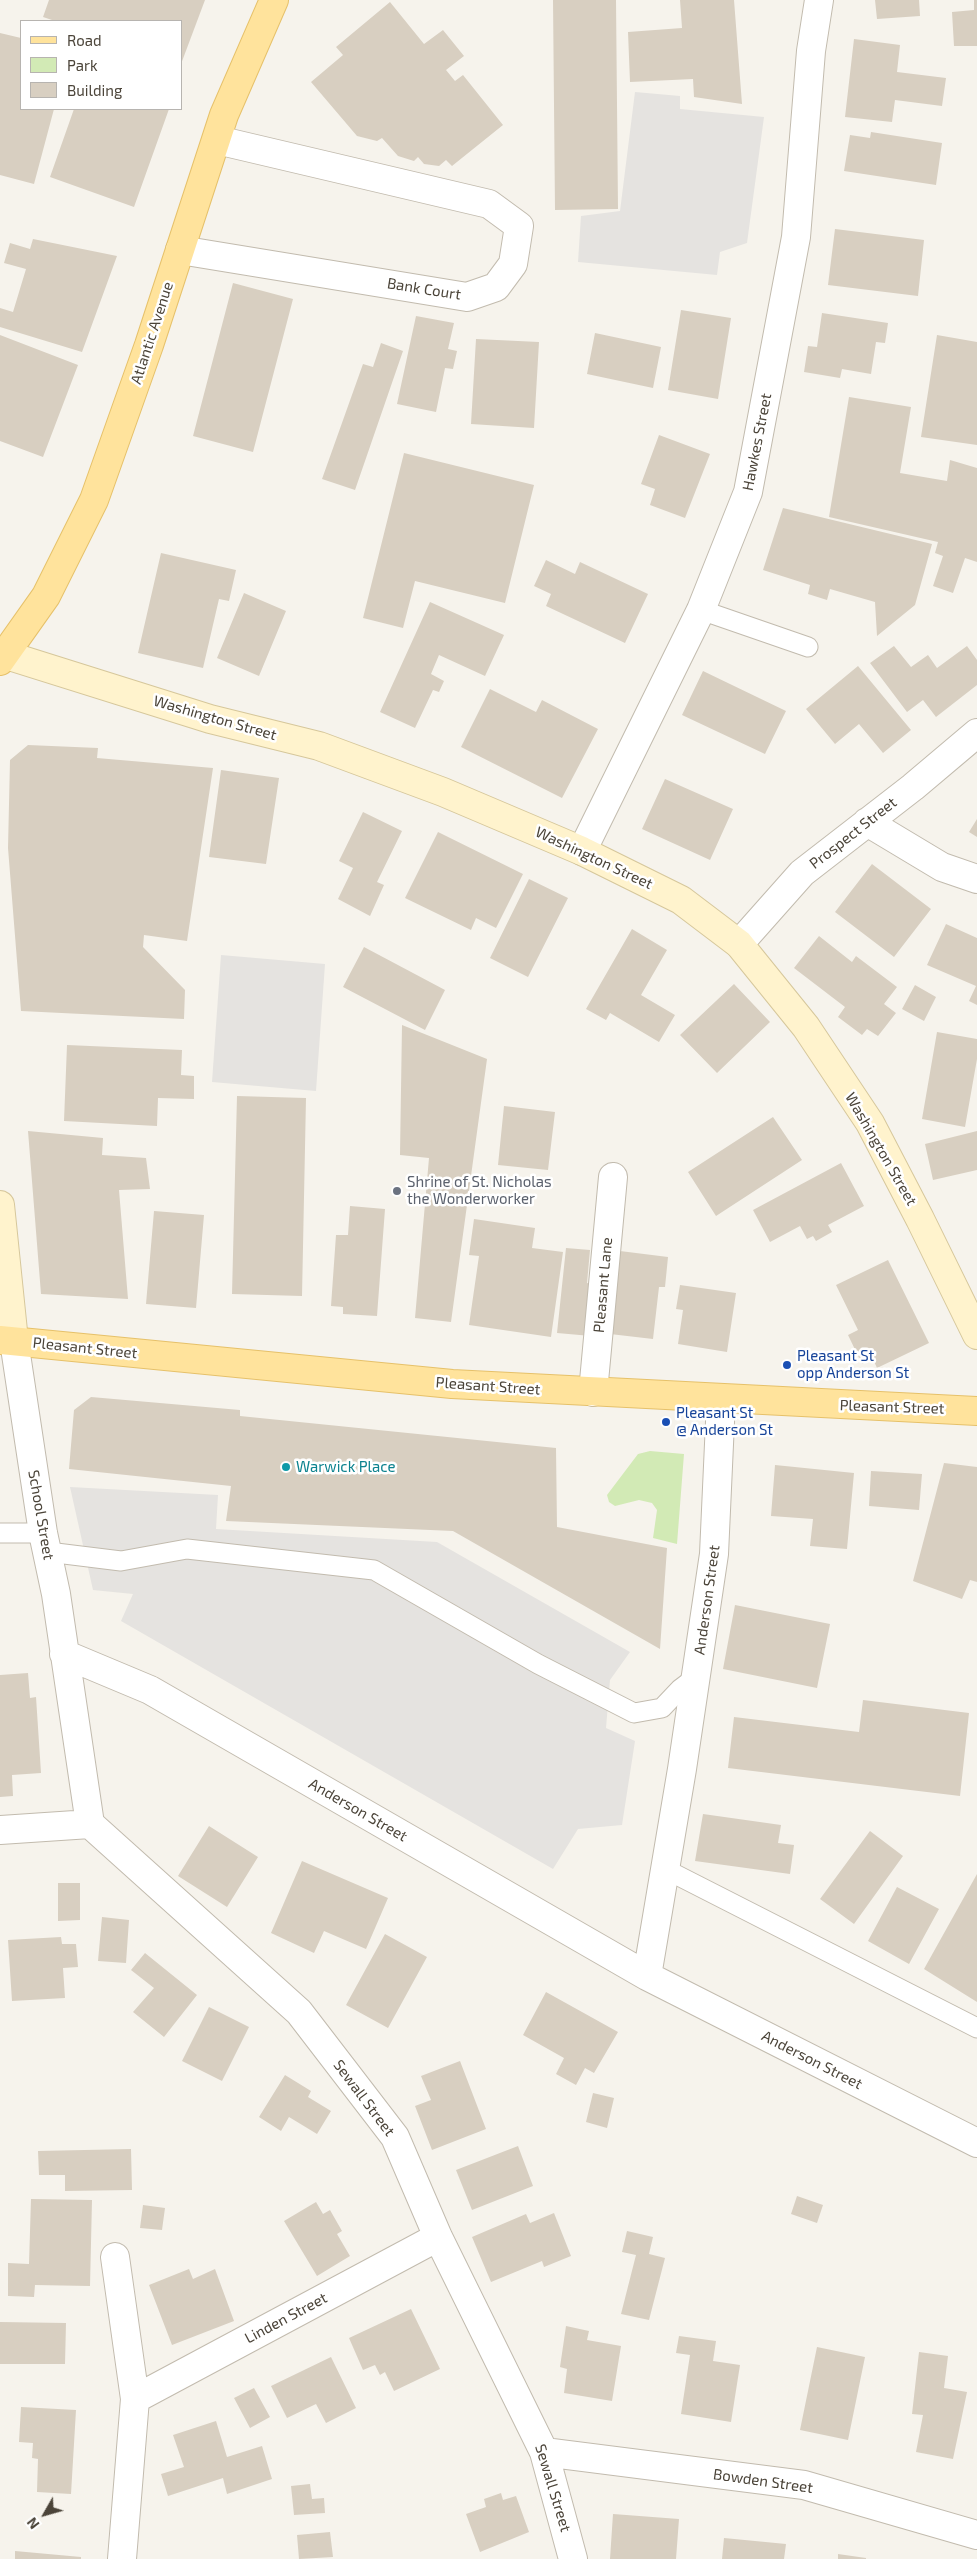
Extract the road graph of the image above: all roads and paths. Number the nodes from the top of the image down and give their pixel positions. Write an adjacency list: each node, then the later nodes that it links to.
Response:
1 (274, 0): 3 (main road, Atlantic Avenue)
2 (819, 0): 5 (street, Hawkes Street)
3 (217, 140): 4 (main road, Atlantic Avenue); 4 (street, Bank Court)
4 (180, 250): 7 (main road, Atlantic Avenue)
5 (701, 610): 6 (lane); 10 (street, Hawkes Street)
6 (808, 647)
7 (2, 656): 10 (main road, Washington Street)
8 (977, 733): 9 (street, Prospect Street)
9 (867, 822): 11 (street); 12 (street, Prospect Street)
10 (582, 851): 12 (main road, Washington Street)
11 (977, 879)
12 (739, 944): 15 (main road, Washington Street)
13 (612, 1177): 17 (street, Pleasant Lane)
14 (0, 1205): 16 (main road, School Street)
15 (977, 1335)
16 (7, 1340): 17 (main road, Pleasant Street); 21 (street, School Street)
17 (593, 1392): 18 (main road, Pleasant Street)
18 (721, 1400): 19 (main road, Pleasant Street); 23 (street, Anderson Street)
19 (977, 1411)
20 (0, 1533): 21 (lane)
21 (45, 1543): 22 (street, School Street); 23 (lane)
22 (64, 1654): 24 (street, School Street); 27 (street, Anderson Street)
23 (696, 1677): 26 (street, Anderson Street)
24 (90, 1824): 25 (street); 30 (street, Sewall Street)
25 (0, 1830)
26 (665, 1869): 27 (street, Anderson Street); 28 (lane)
27 (647, 1976): 29 (street, Anderson Street)
28 (977, 2028)
29 (977, 2143)
30 (438, 2237): 32 (street, Linden Street); 33 (street, Sewall Street)
31 (115, 2257): 32 (street)
32 (135, 2399): 35 (street)
33 (544, 2452): 34 (street, Bowden Street); 36 (street, Sewall Street)
34 (977, 2535)
35 (122, 2559)
36 (573, 2559)

